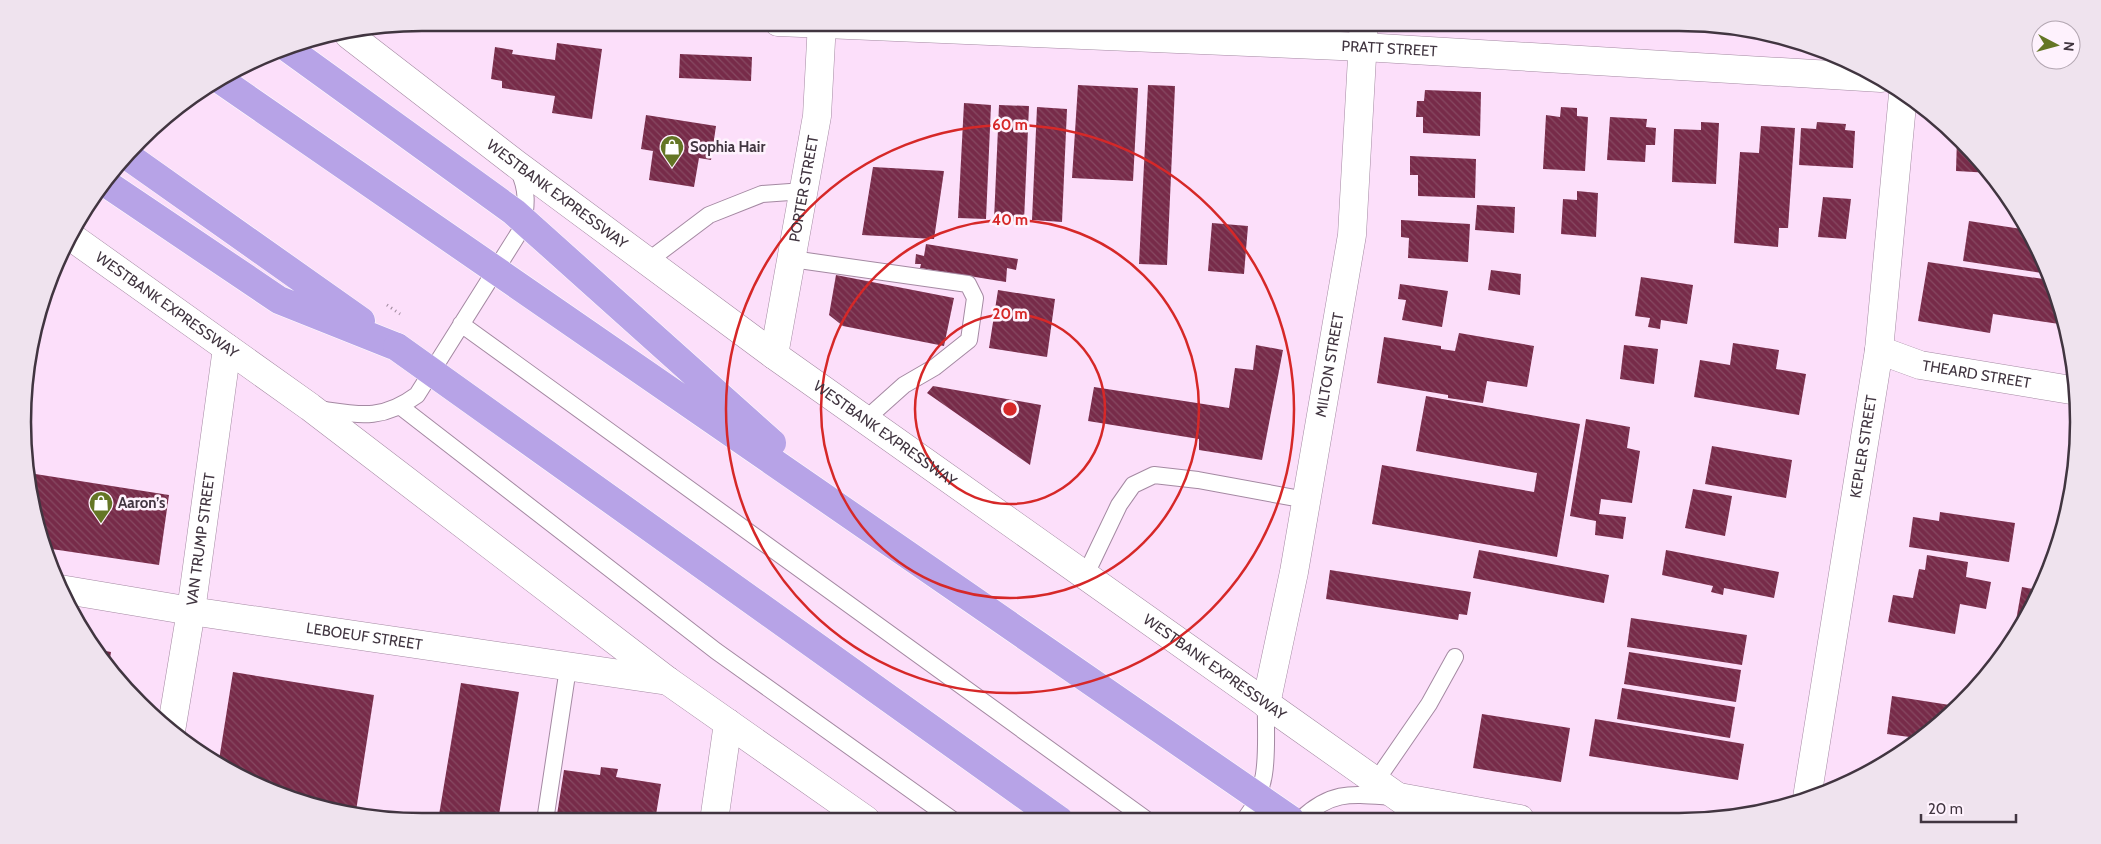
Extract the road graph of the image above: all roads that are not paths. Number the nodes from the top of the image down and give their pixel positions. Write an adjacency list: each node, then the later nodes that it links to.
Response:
1 (822, 31): 12 (street, PORTER STREET)
2 (1167, 31): 3 (street, PRATT STREET)
3 (1364, 35): 6 (street, PRATT STREET); 25 (street, MILTON STREET)
4 (354, 38): 10 (street, WESTBANK EXPRESSWAY)
5 (294, 53): 26 (highway, bridge)
6 (1860, 76)
7 (226, 85): 26 (highway, bridge)
8 (1902, 101): 19 (street, KEPLER STREET)
9 (133, 159): 17 (highway)
10 (516, 164): 15 (street, WESTBANK EXPRESSWAY); 16 (lane)
11 (110, 186): 17 (highway)
12 (804, 191): 14 (street, PORTER STREET); 15 (lane)
13 (77, 241): 18 (street, WESTBANK EXPRESSWAY)
14 (792, 259): 20 (street, PORTER STREET); 24 (lane)
15 (648, 262): 20 (street, WESTBANK EXPRESSWAY)
16 (462, 324): 23 (lane); 44 (lane)
17 (397, 347): 43 (highway, bridge)
18 (227, 348): 22 (street, WESTBANK EXPRESSWAY); 29 (street, VAN TRUMP STREET)
19 (1879, 350): 21 (street, THEARD STREET); 37 (street, KEPLER STREET)
20 (774, 355): 24 (street, WESTBANK EXPRESSWAY)
21 (2068, 391)
22 (310, 407): 23 (lane); 32 (street, WESTBANK EXPRESSWAY)
23 (401, 407): 42 (lane)
24 (866, 419): 27 (street, WESTBANK EXPRESSWAY)
25 (1306, 500): 27 (lane); 33 (street, MILTON STREET)
26 (857, 520): 46 (highway, bridge)
27 (1085, 576): 33 (street, WESTBANK EXPRESSWAY)
28 (70, 591): 29 (street, LEBOEUF STREET)
29 (191, 611): 31 (street, LEBOEUF STREET); 34 (street, VAN TRUMP STREET)
30 (1455, 657): 36 (lane)
31 (568, 668): 32 (street, LEBOEUF STREET); 39 (lane)
32 (668, 681): 35 (street, WESTBANK EXPRESSWAY)
33 (1266, 704): 36 (street, WESTBANK EXPRESSWAY); 45 (lane)
34 (172, 723)
35 (728, 723): 40 (street); 41 (street, WESTBANK EXPRESSWAY)
36 (1376, 781): 38 (street, WESTBANK EXPRESSWAY)
37 (1808, 791)
38 (1399, 797): 47 (lane); 48 (street, WESTBANK EXPRESSWAY); 49 (street)
39 (547, 813)
40 (715, 813)
41 (856, 813)
42 (944, 813)
43 (1049, 813)
44 (1137, 813)
45 (1250, 813)
46 (1281, 813)
47 (1308, 813)
48 (1421, 813)
49 (1487, 813)

